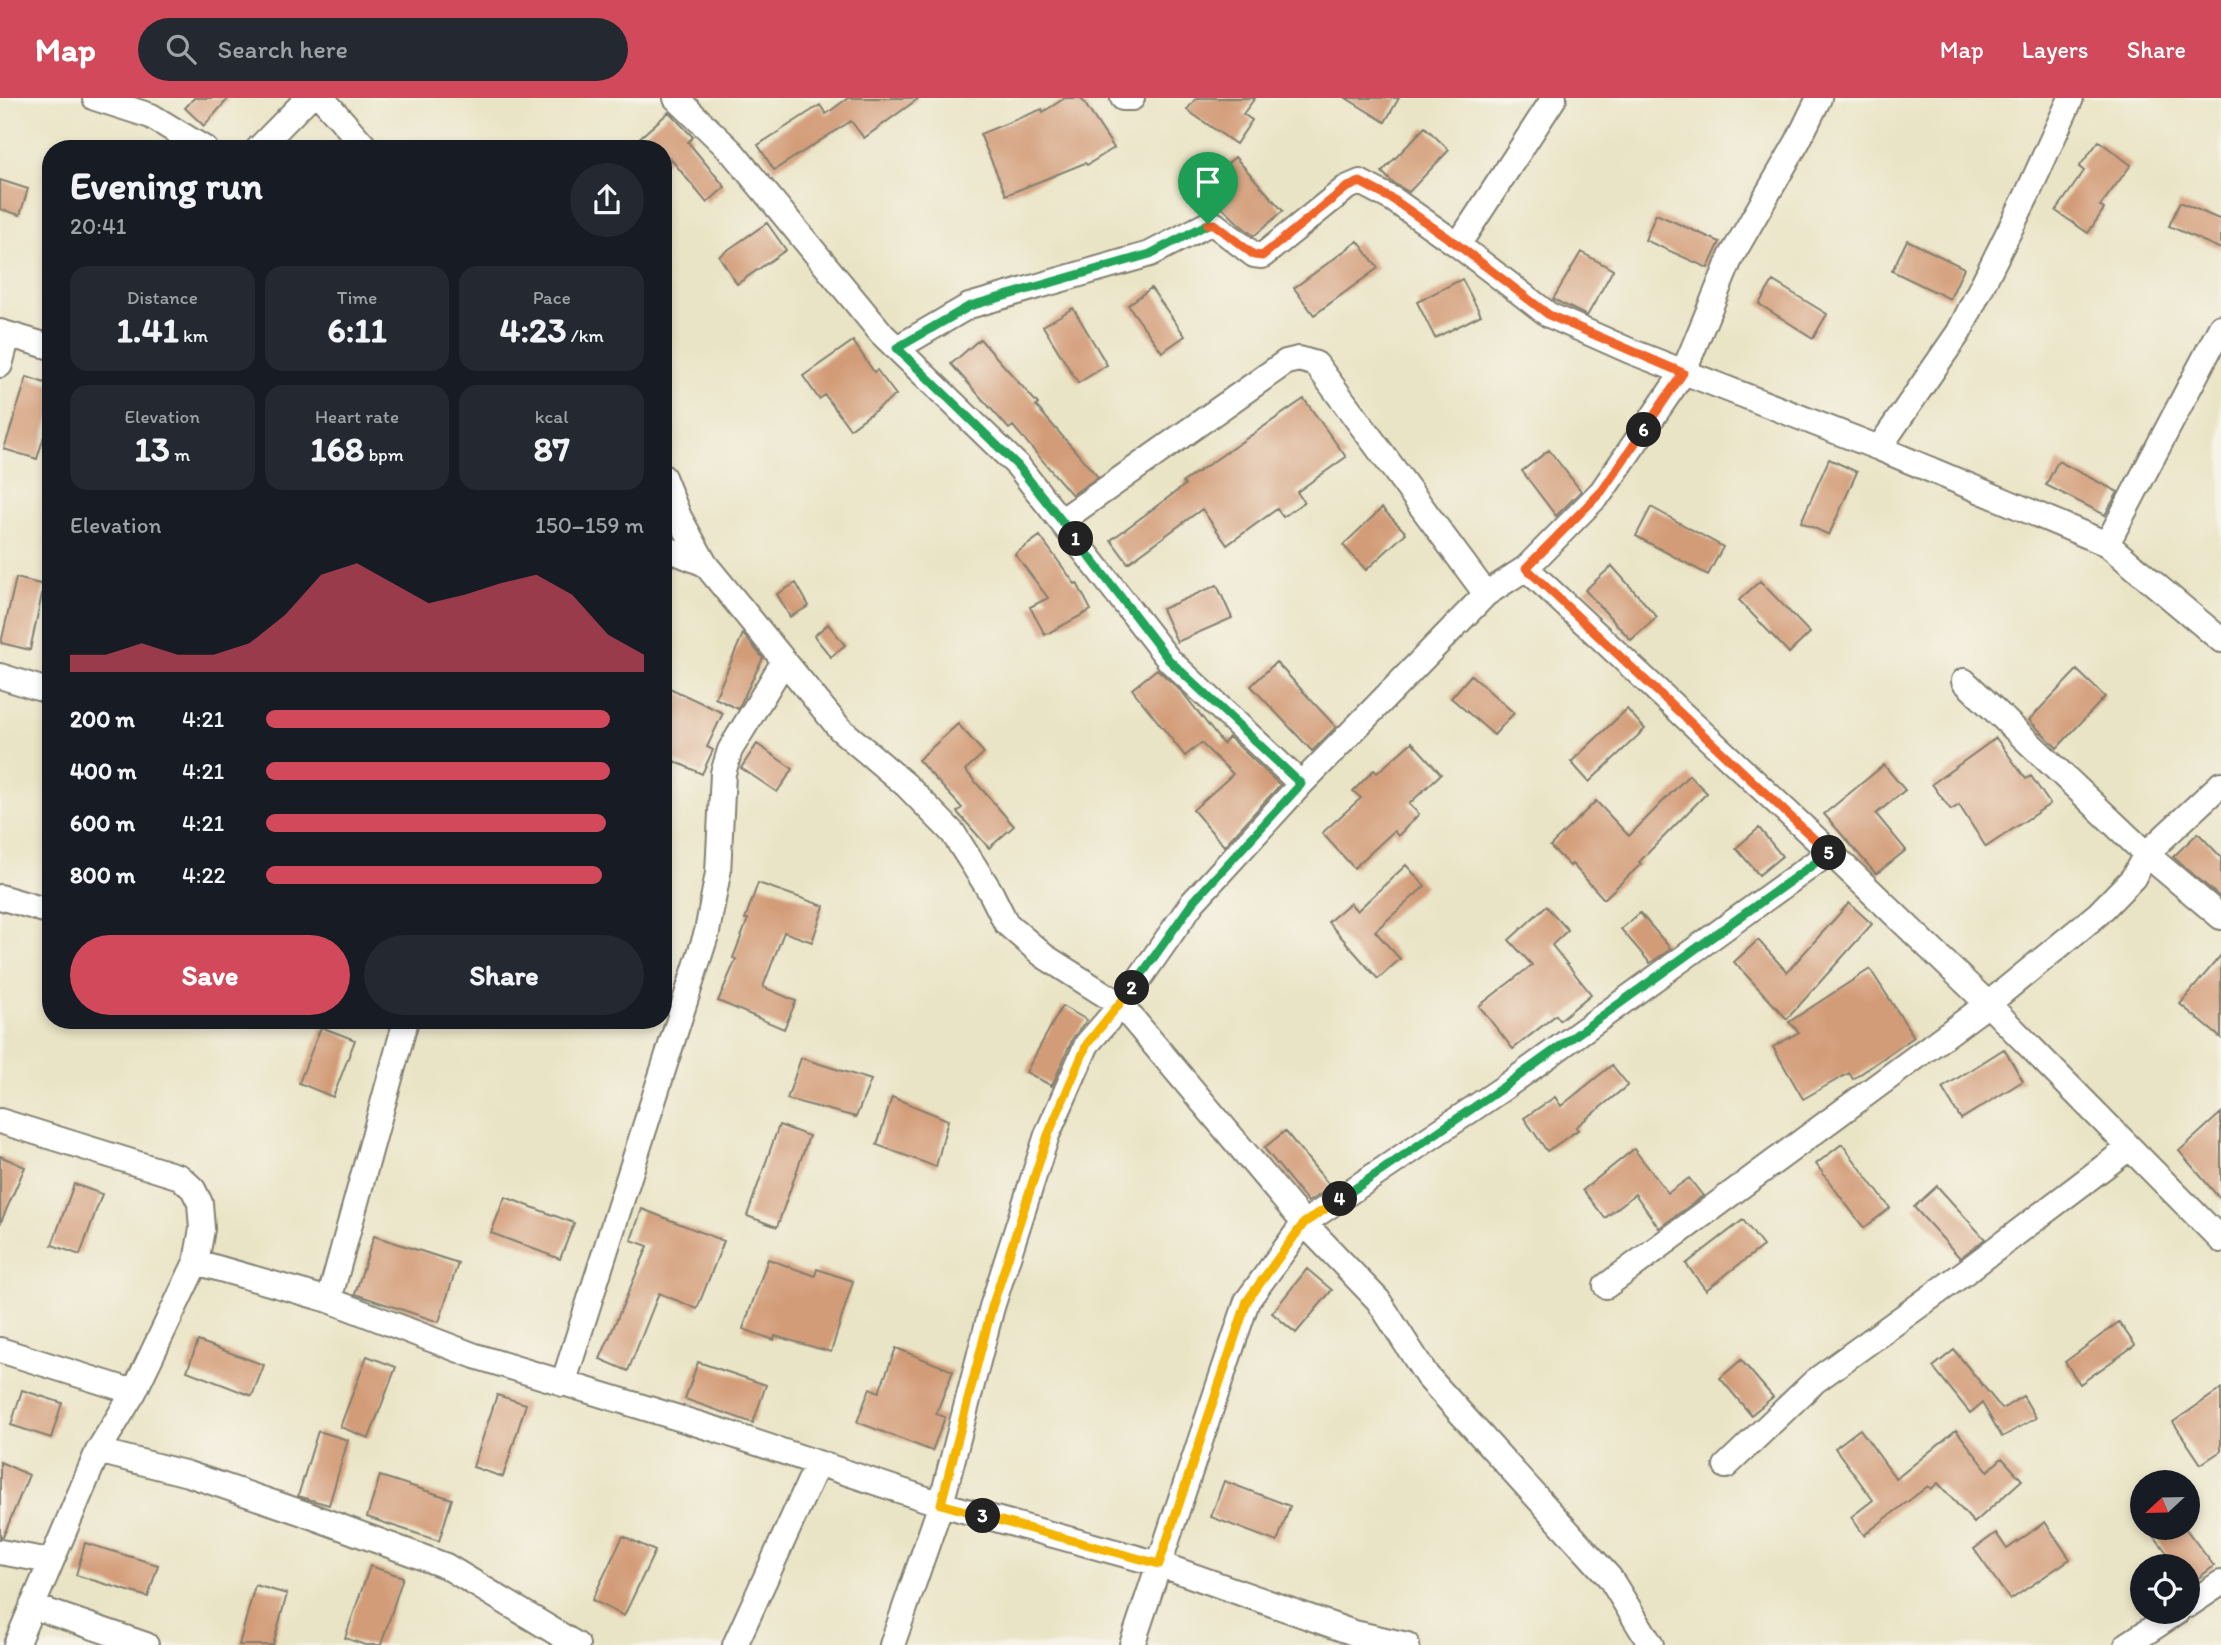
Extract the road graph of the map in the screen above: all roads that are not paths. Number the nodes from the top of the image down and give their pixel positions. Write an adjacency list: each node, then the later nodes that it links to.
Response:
1 (95, 98): 10 (street)
2 (308, 98): 11 (street)
3 (322, 98): 12 (street)
4 (677, 98): 17 (street)
5 (1123, 98): 6 (street)
6 (1132, 98)
7 (1554, 98): 13 (street)
8 (1819, 98): 19 (street)
9 (2071, 98): 20 (street)
10 (190, 140)
11 (267, 140)
12 (359, 140)
13 (1458, 245): 17 (street); 19 (street)
14 (2221, 327): 23 (street)
15 (4, 334): 16 (street); 18 (street)
16 (42, 345)
17 (897, 348): 22 (street)
18 (0, 365)
19 (1683, 373): 20 (street); 26 (street)
20 (1879, 448): 23 (street)
21 (672, 500): 25 (street)
22 (1061, 521): 27 (street); 33 (street)
23 (2107, 544): 28 (street)
24 (672, 551): 25 (street)
25 (705, 564): 29 (street)
26 (1526, 568): 27 (street); 35 (street)
27 (1486, 594): 33 (street)
28 (2221, 640)
29 (784, 661): 41 (street); 51 (street)
30 (0, 676): 32 (street)
31 (1964, 681): 36 (street)
32 (42, 689)
33 (1301, 784): 41 (street)
34 (2221, 784): 36 (street)
35 (1830, 852): 40 (street); 45 (street)
36 (2146, 854): 39 (street); 40 (street)
37 (0, 897): 38 (street)
38 (42, 909)
39 (2221, 917)
40 (1988, 1004): 44 (street); 48 (street)
41 (1121, 1005): 45 (street); 56 (street)
42 (404, 1029): 49 (street)
43 (0, 1121): 47 (street)
44 (2129, 1148): 46 (street); 55 (street)
45 (1304, 1223): 59 (street); 72 (street)
46 (2221, 1240)
47 (196, 1262): 49 (street); 52 (street)
48 (1606, 1286)
49 (329, 1300): 51 (street)
50 (0, 1350): 52 (street)
51 (563, 1384): 54 (street)
52 (134, 1391): 53 (street)
53 (98, 1451): 58 (street); 67 (street)
54 (818, 1463): 56 (street); 68 (street)
55 (1726, 1466)
56 (941, 1504): 59 (street); 69 (street)
57 (0, 1552): 58 (street)
58 (50, 1561): 62 (street)
59 (1159, 1564): 64 (street); 70 (street)
60 (2221, 1583): 61 (street)
61 (2200, 1597)
62 (32, 1606): 65 (street); 66 (street)
63 (2159, 1624): 73 (street)
64 (1353, 1639): 71 (street)
65 (16, 1645)
66 (146, 1645)
67 (577, 1645)
68 (735, 1645)
69 (892, 1645)
70 (1132, 1645)
71 (1407, 1645)
72 (1651, 1645)
73 (2127, 1645)

